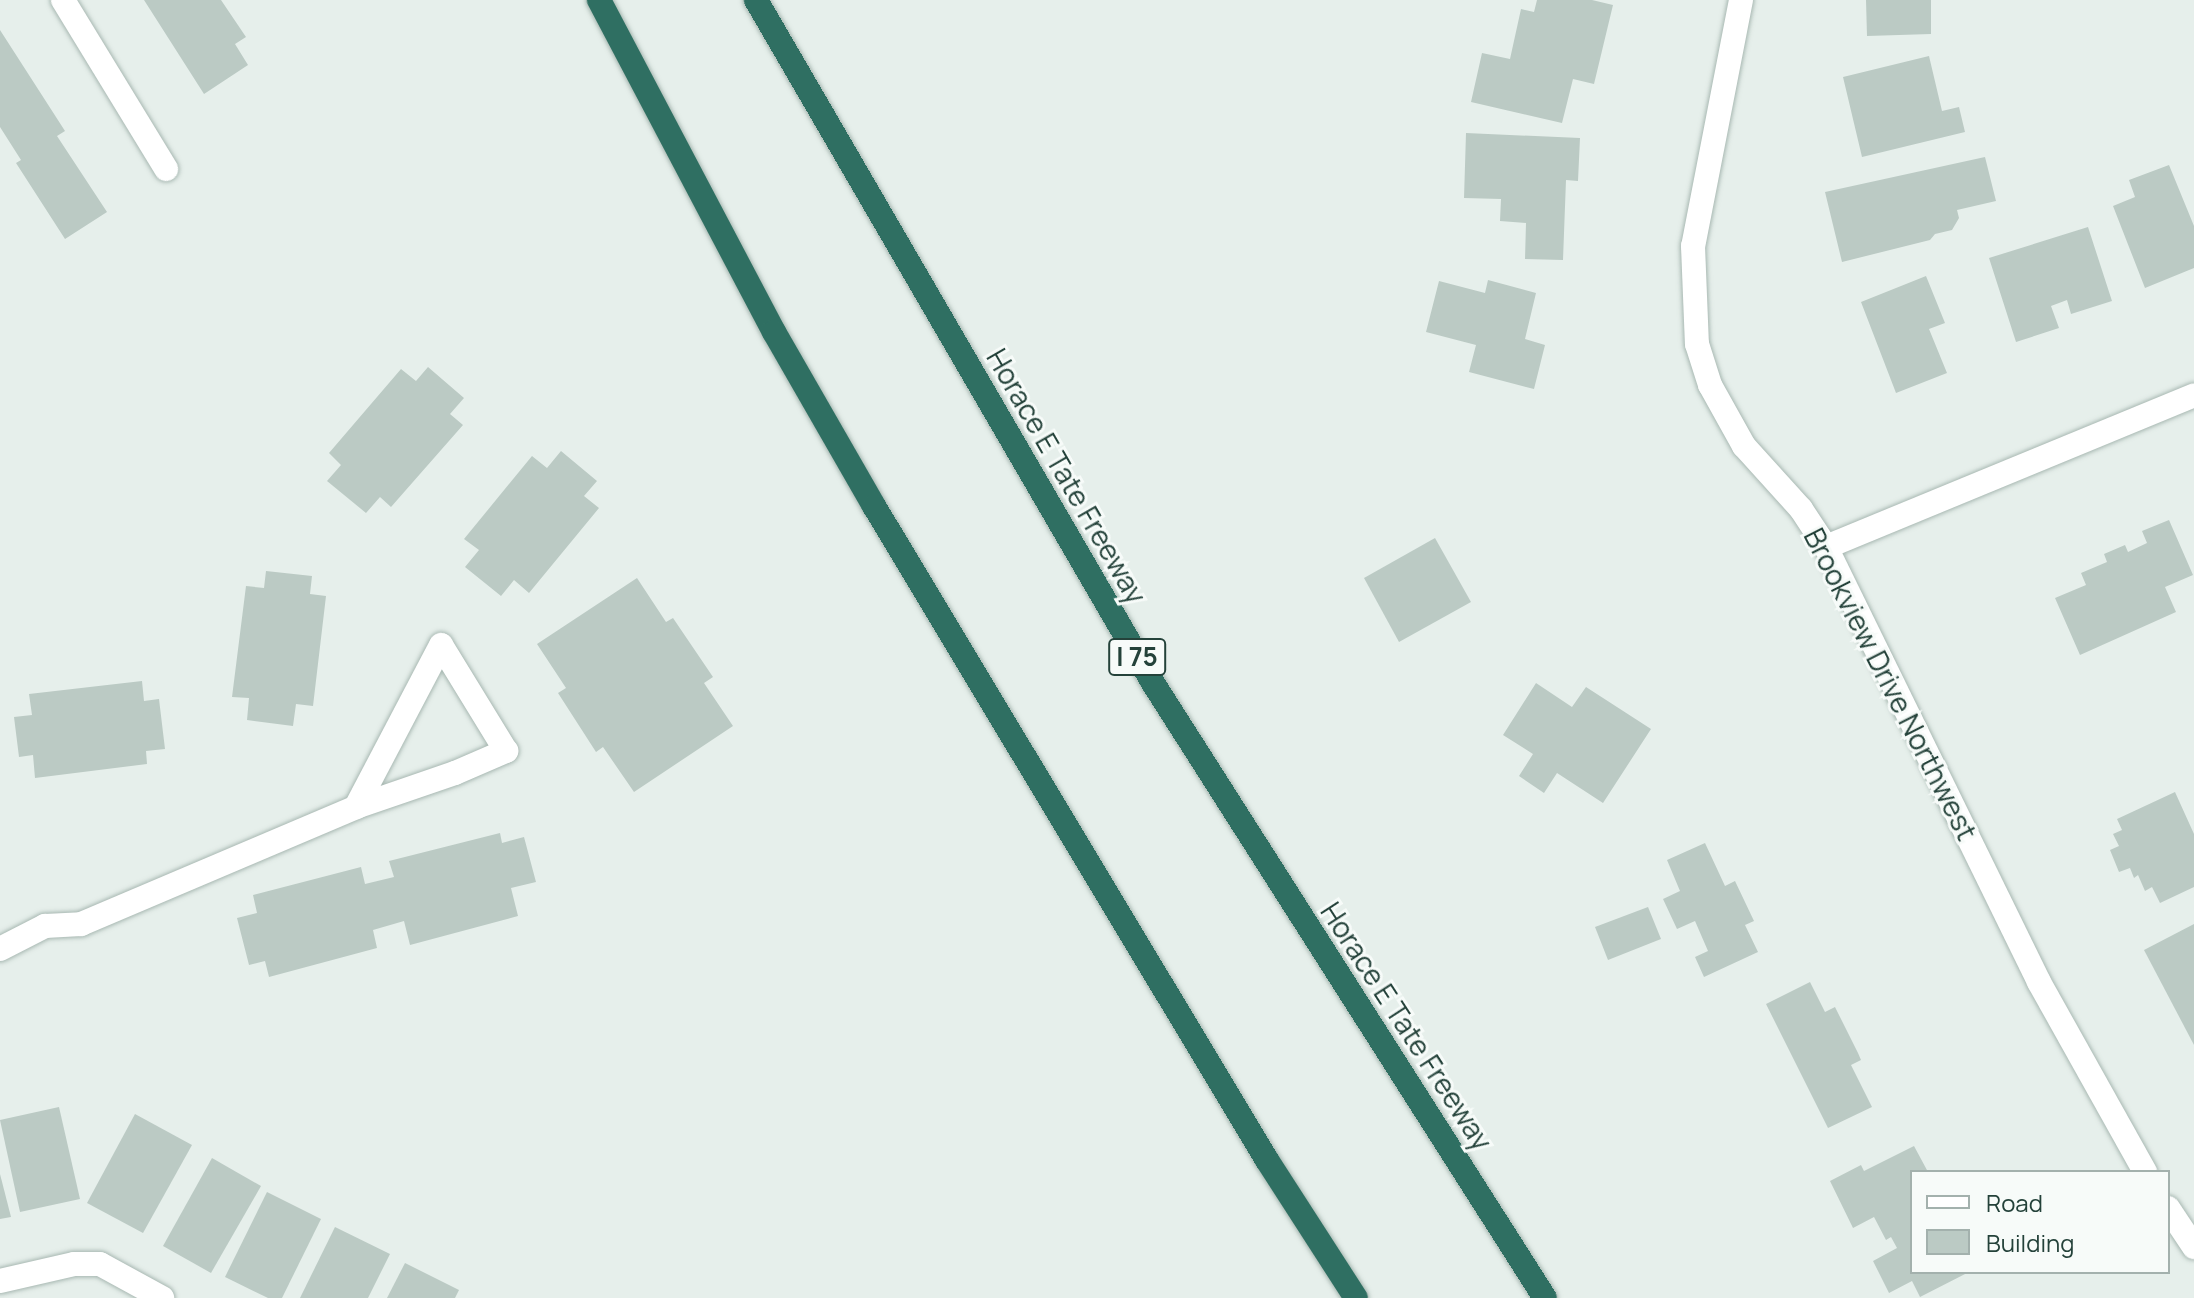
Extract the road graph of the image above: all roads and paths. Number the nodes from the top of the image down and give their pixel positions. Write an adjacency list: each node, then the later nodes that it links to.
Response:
1 (63, 0): 5 (street)
2 (599, 0): 15 (highway)
3 (756, 0): 16 (highway, Horace E Tate Freeway / I 75)
4 (1741, 0): 7 (street, Brookview Drive Northwest)
5 (166, 169)
6 (2194, 395): 7 (street)
7 (1826, 547): 10 (street, Brookview Drive Northwest)
8 (356, 807): 8 (street); 9 (street)
9 (0, 949)
10 (2144, 1170)
11 (2170, 1211): 12 (street)
12 (2194, 1247)
13 (0, 1281): 14 (street)
14 (162, 1298)
15 (1356, 1298)
16 (1545, 1298)

